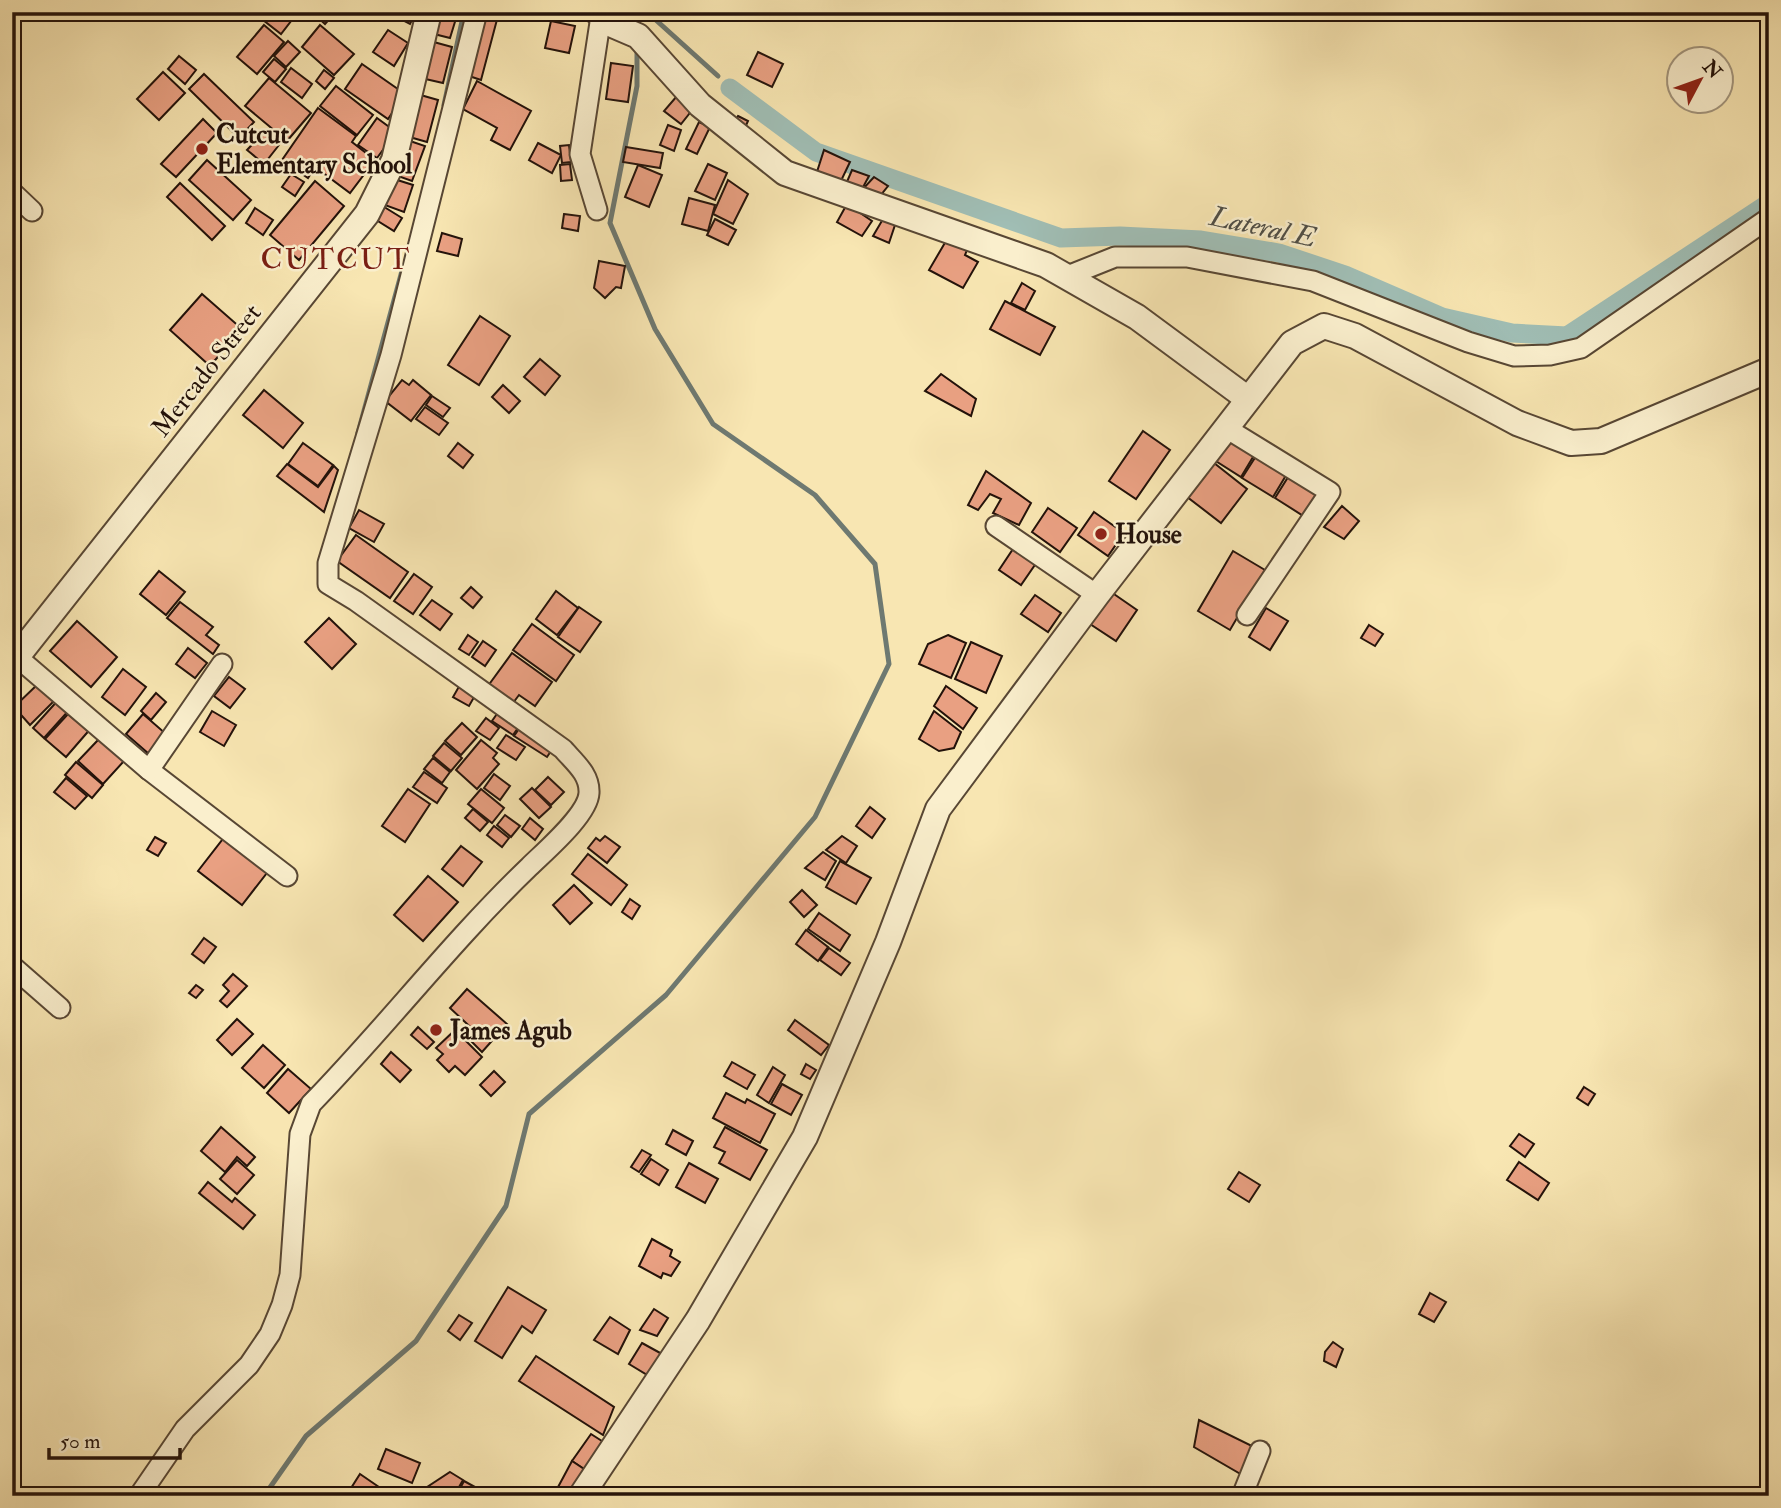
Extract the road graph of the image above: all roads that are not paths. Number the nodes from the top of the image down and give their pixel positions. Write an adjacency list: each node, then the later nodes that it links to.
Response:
1 (429, 12): 15 (street, Mercado Street)
2 (477, 12): 22 (street)
3 (603, 18): 5 (street); 8 (street)
4 (12, 192): 6 (street)
5 (597, 210)
6 (32, 211)
7 (1769, 218): 8 (street)
8 (1065, 277): 10 (street)
9 (1769, 370): 10 (street)
10 (1248, 399): 11 (street)
11 (1226, 428): 13 (street); 14 (street)
12 (996, 526): 13 (street)
13 (1097, 595): 23 (street)
14 (1247, 615)
15 (15, 660): 17 (street)
16 (222, 664): 17 (street)
17 (149, 770): 18 (street)
18 (287, 876)
19 (12, 966): 20 (street)
20 (60, 1008)
21 (1261, 1451): 24 (street)
22 (139, 1496)
23 (581, 1496)
24 (1242, 1496)

